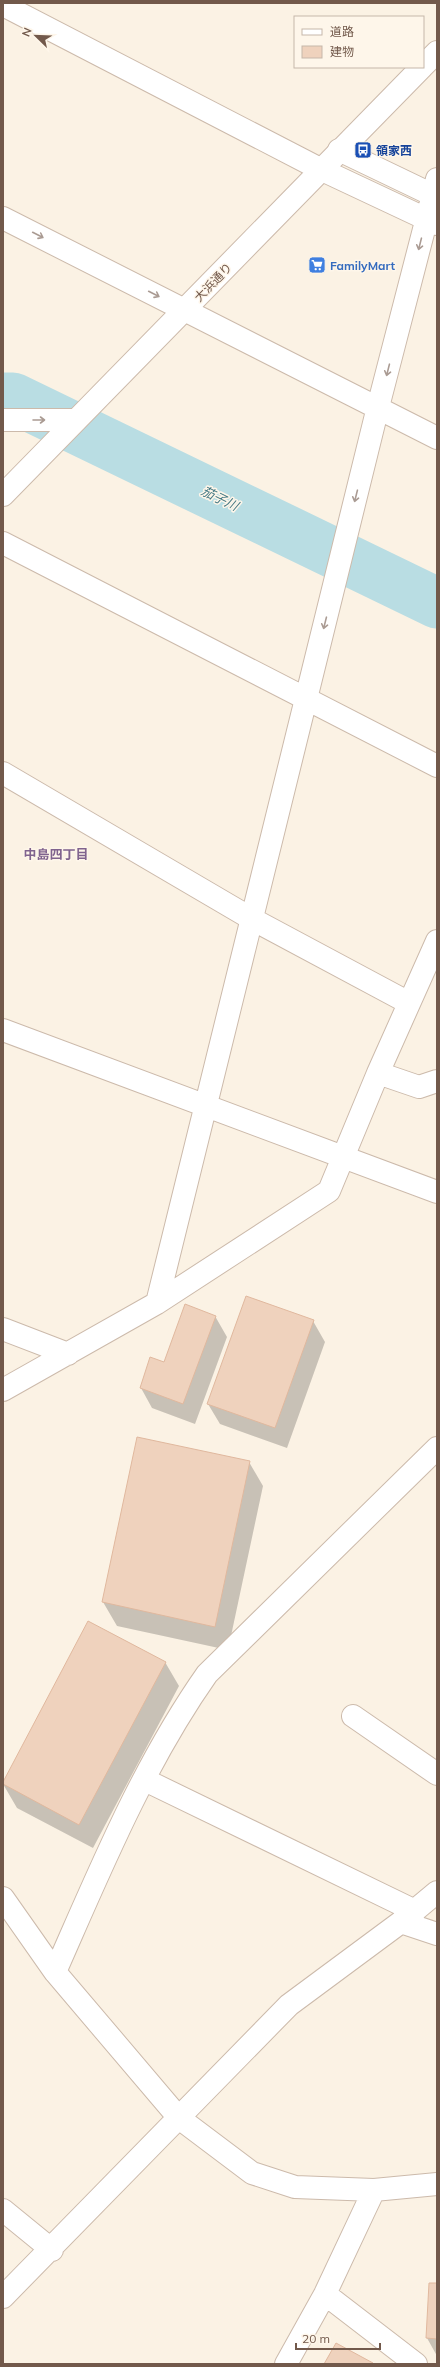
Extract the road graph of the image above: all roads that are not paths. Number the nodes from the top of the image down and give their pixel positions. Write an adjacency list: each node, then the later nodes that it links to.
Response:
1 (3, 5): 6 (street)
2 (437, 52): 3 (street, 大浜通り)
3 (424, 64)
4 (420, 68): 5 (street, 大浜通り)
5 (340, 150): 6 (street, 大浜通り); 7 (street)
6 (320, 169): 9 (street); 10 (street, 大浜通り)
7 (436, 191): 9 (street)
8 (3, 218): 10 (street, one-way to 10)
9 (432, 221): 11 (street, one-way to 11)
10 (186, 310): 11 (street); 13 (street, 大浜通り)
11 (378, 407): 14 (street); 17 (street, one-way to 17)
12 (3, 420): 13 (street, one-way to 13)
13 (75, 420): 15 (street, 大浜通り)
14 (437, 438)
15 (3, 496)
16 (3, 543): 17 (street)
17 (306, 700): 18 (street); 20 (street)
18 (437, 766)
19 (3, 773): 20 (street)
20 (252, 919): 22 (street); 26 (street)
21 (437, 942): 22 (street)
22 (409, 1004): 24 (street)
23 (3, 1030): 26 (street)
24 (378, 1073): 25 (street); 27 (street)
25 (437, 1080)
26 (207, 1105): 27 (street); 29 (street)
27 (343, 1155): 28 (street); 29 (street)
28 (437, 1192)
29 (156, 1303): 31 (street)
30 (3, 1329): 31 (street)
31 (68, 1354): 32 (street)
32 (3, 1390)
33 (437, 1448): 36 (street)
34 (353, 1716): 35 (street)
35 (437, 1774)
36 (145, 1780): 39 (street); 41 (street)
37 (437, 1892): 39 (street)
38 (3, 1898): 41 (street)
39 (408, 1917): 40 (street); 42 (street)
40 (437, 1934)
41 (55, 1972): 42 (street)
42 (179, 2118): 44 (street); 46 (street)
43 (437, 2184): 44 (street)
44 (374, 2190): 47 (street)
45 (3, 2210): 46 (street)
46 (52, 2250): 48 (street)
47 (325, 2294): 49 (street); 50 (street)
48 (3, 2297)
49 (286, 2364)
50 (416, 2364)

